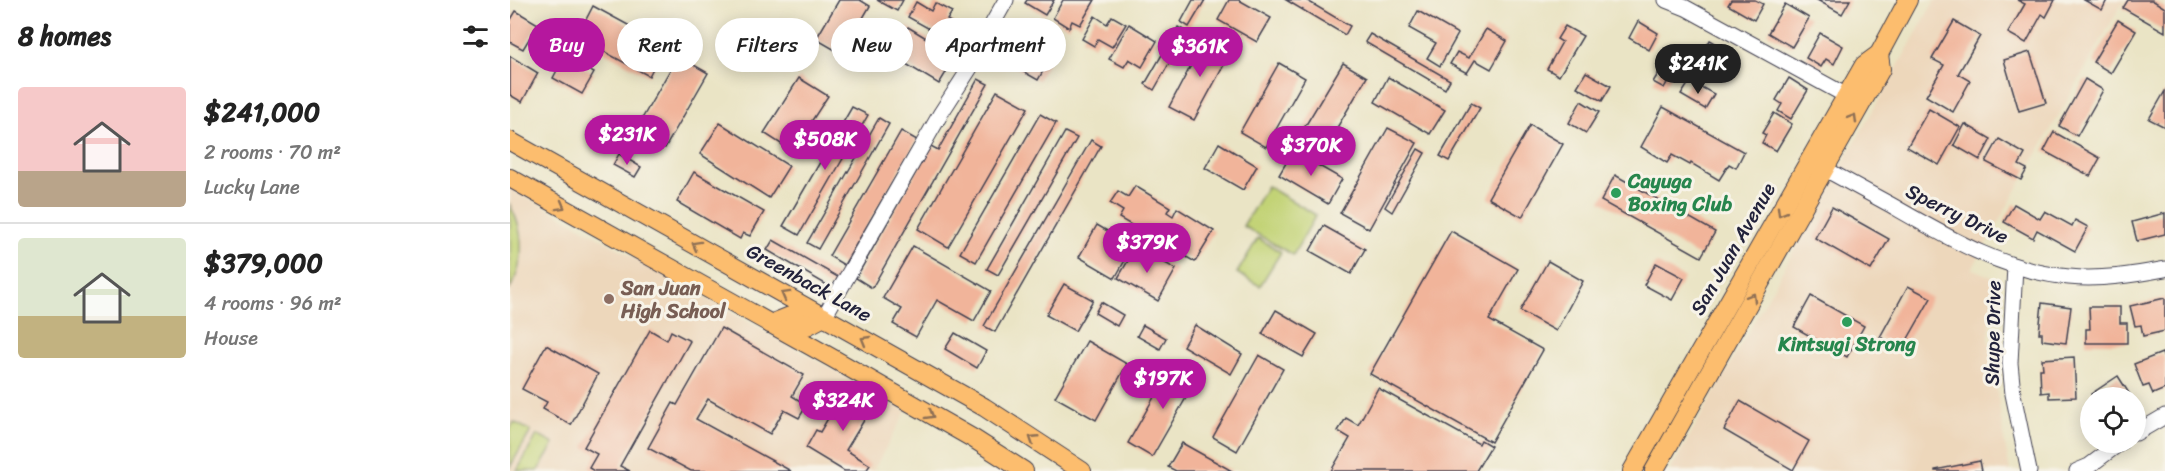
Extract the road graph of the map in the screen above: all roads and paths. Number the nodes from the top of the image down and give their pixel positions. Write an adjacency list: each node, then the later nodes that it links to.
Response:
1 (1006, 0): 4 (street)
2 (1666, 0): 7 (street)
3 (1908, 0): 5 (main road, San Juan Avenue)
4 (996, 18)
5 (1878, 54): 7 (main road, San Juan Avenue); 9 (main road, San Juan Avenue, one-way to 5)
6 (967, 72): 13 (street)
7 (1847, 96): 9 (main road, San Juan Avenue)
8 (510, 141): 13 (main road, Greenback Lane, one-way to 8)
9 (1817, 165): 11 (street, Sperry Drive); 14 (main road, San Juan Avenue, one-way to 9); 16 (main road, San Juan Avenue, one-way to 16)
10 (510, 178): 15 (main road, one-way to 15)
11 (2015, 266): 12 (street, Sperry Drive); 25 (street, Shupe Drive)
12 (2165, 269)
13 (824, 317): 15 (main road); 22 (main road, Greenback Lane, one-way to 13)
14 (1737, 322): 16 (main road); 19 (main road, San Juan Avenue)
15 (770, 324): 21 (main road, one-way to 21)
16 (1692, 367): 19 (main road); 23 (main road, San Juan Avenue)
17 (2165, 416): 18 (street)
18 (2146, 427)
19 (1669, 443): 24 (main road, San Juan Avenue)
20 (2106, 453): 26 (street)
21 (1024, 471)
22 (1082, 471)
23 (1632, 471)
24 (1654, 471)
25 (2029, 471)
26 (2077, 471)

